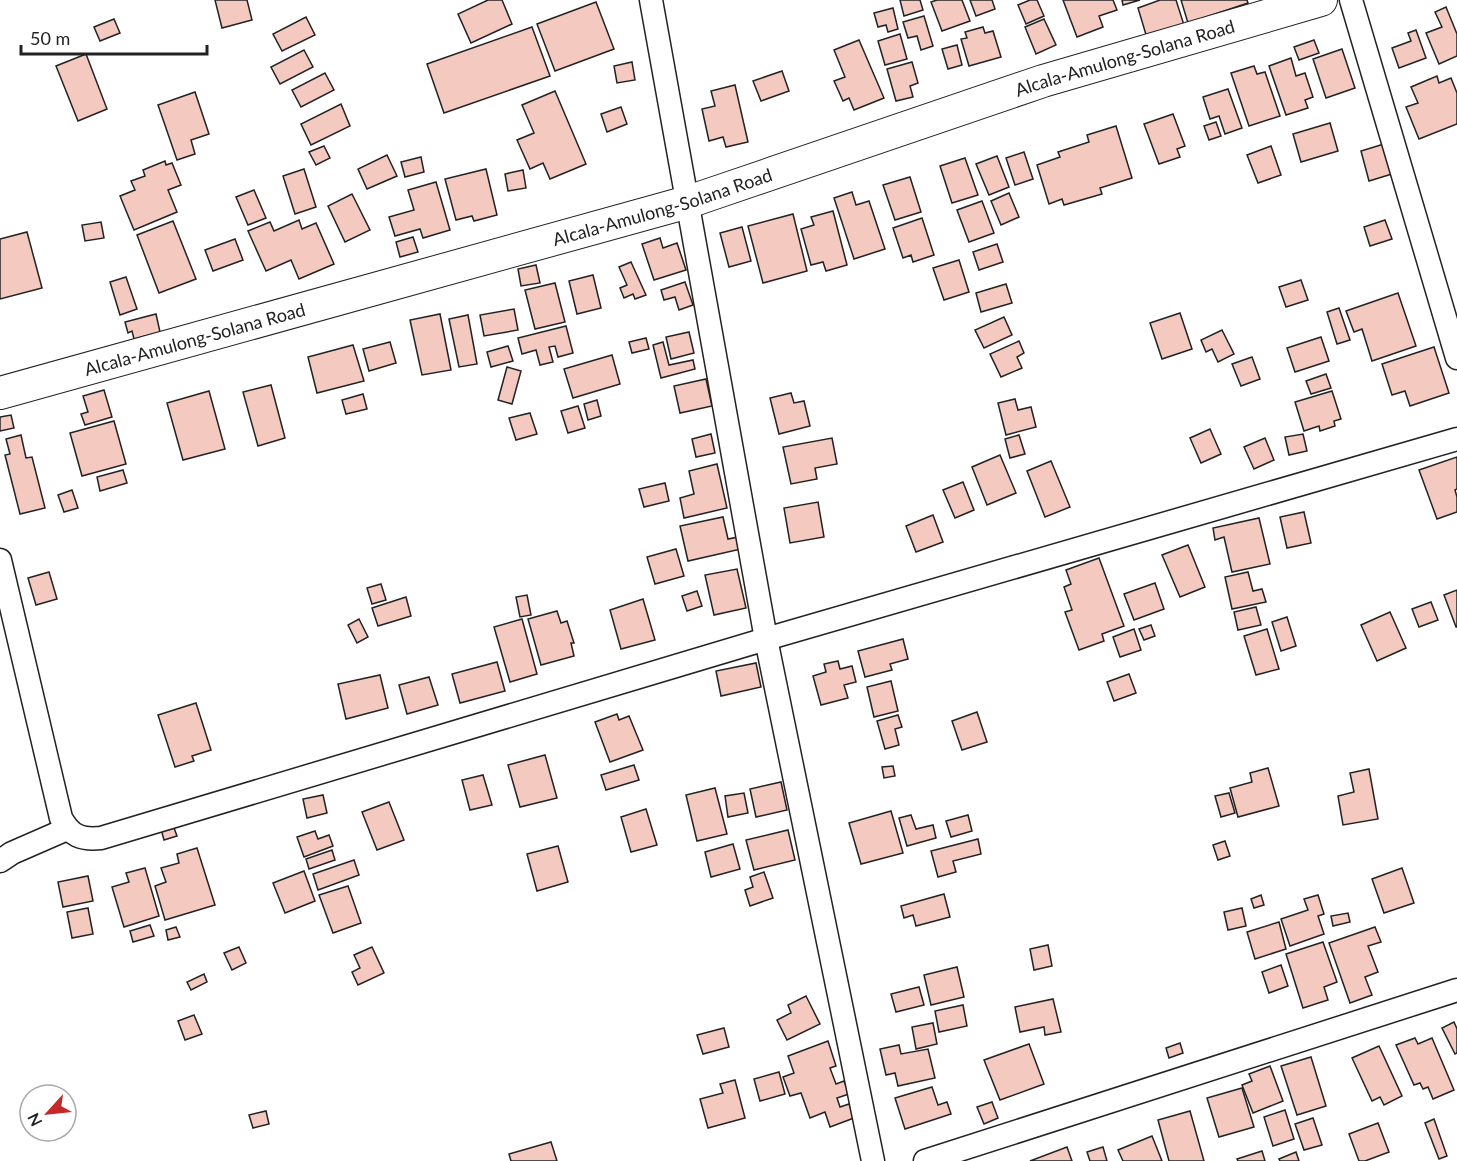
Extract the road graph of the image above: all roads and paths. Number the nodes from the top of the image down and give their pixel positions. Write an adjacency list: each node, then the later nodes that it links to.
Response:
1 (651, 0): 4 (street)
2 (1321, 0): 4 (main road, Alcala-Amulong-Solana Road)
3 (1351, 0): 5 (street)
4 (688, 202): 6 (main road, Alcala-Amulong-Solana Road); 9 (street)
5 (1457, 358)
6 (0, 393)
7 (1457, 439): 9 (street)
8 (0, 560): 10 (street)
9 (766, 639): 10 (street); 13 (street)
10 (67, 829): 11 (street)
11 (0, 861)
12 (1457, 990): 14 (street)
13 (873, 1161)
14 (925, 1161)

